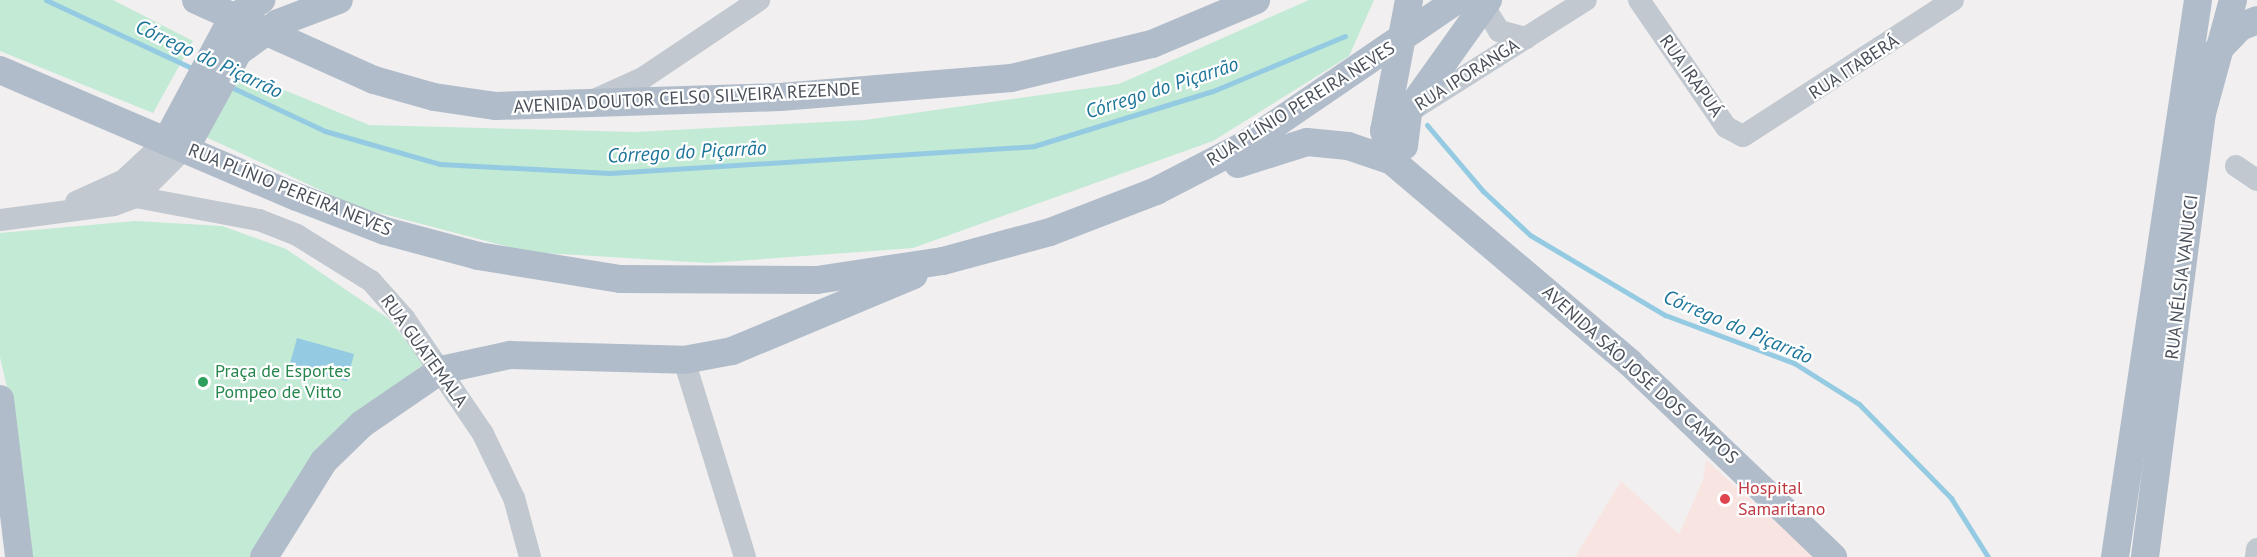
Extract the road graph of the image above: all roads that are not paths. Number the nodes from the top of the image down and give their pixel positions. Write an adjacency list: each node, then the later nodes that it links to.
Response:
1 (196, 0): 15 (main road, AVENIDA DOUTOR CELSO SILVEIRA REZENDE)
2 (261, 0): 15 (main road)
3 (339, 0): 17 (main road)
4 (759, 0): 23 (street)
5 (1408, 0): 19 (main road)
6 (1586, 0): 18 (street, RUA IPORANGA)
7 (1639, 0): 25 (street, RUA IRAPUÁ)
8 (1953, 0): 25 (street, RUA ITABERÁ)
9 (2198, 0): 46 (main road, RUA NÉLSIA VANUCCI)
10 (2233, 0): 20 (main road, RUA NÉLSIA VANUCCI)
11 (2241, 0): 14 (main road)
12 (1252, 1): 23 (main road, AVENIDA DOUTOR CELSO SILVEIRA REZENDE)
13 (1476, 2): 18 (street, RUA IPORANGA); 19 (main road, RUA PLÍNIO PEREIRA NEVES); 24 (main road)
14 (2257, 12)
15 (232, 19): 17 (main road, AVENIDA DOUTOR CELSO SILVEIRA REZENDE); 22 (main road)
16 (2257, 20): 20 (main road)
17 (262, 33): 22 (main road); 23 (main road, AVENIDA DOUTOR CELSO SILVEIRA REZENDE)
18 (1526, 39): 24 (street, RUA IPORANGA)
19 (1402, 40): 27 (main road); 30 (main road, RUA PLÍNIO PEREIRA NEVES)
20 (2215, 53): 47 (main road, RUA NÉLSIA VANUCCI)
21 (0, 70): 26 (main road, RUA PLÍNIO PEREIRA NEVES)
22 (215, 73): 26 (main road)
23 (585, 105)
24 (1408, 112): 32 (main road, AVENIDA SÃO JOSÉ DOS CAMPOS)
25 (1754, 133)
26 (176, 144): 31 (street); 33 (street); 35 (main road, RUA PLÍNIO PEREIRA NEVES)
27 (1392, 161): 30 (main road, AVENIDA SÃO JOSÉ DOS CAMPOS); 32 (main road, AVENIDA SÃO JOSÉ DOS CAMPOS)
28 (2236, 166): 29 (street)
29 (2257, 180)
30 (1156, 191): 35 (main road, RUA PLÍNIO PEREIRA NEVES)
31 (136, 196): 33 (street); 37 (street, RUA GUATEMALA)
32 (1442, 199): 45 (main road, AVENIDA SÃO JOSÉ DOS CAMPOS)
33 (61, 208): 34 (street)
34 (0, 220)
35 (943, 261): 36 (main road)
36 (684, 360): 37 (main road); 44 (street)
37 (441, 370): 42 (main road); 43 (street, RUA GUATEMALA)
38 (0, 399): 39 (main road)
39 (2, 455): 41 (main road)
40 (2257, 549): 48 (street)
41 (19, 557)
42 (264, 557)
43 (530, 557)
44 (745, 557)
45 (1833, 557)
46 (2115, 557)
47 (2145, 557)
48 (2256, 557)

